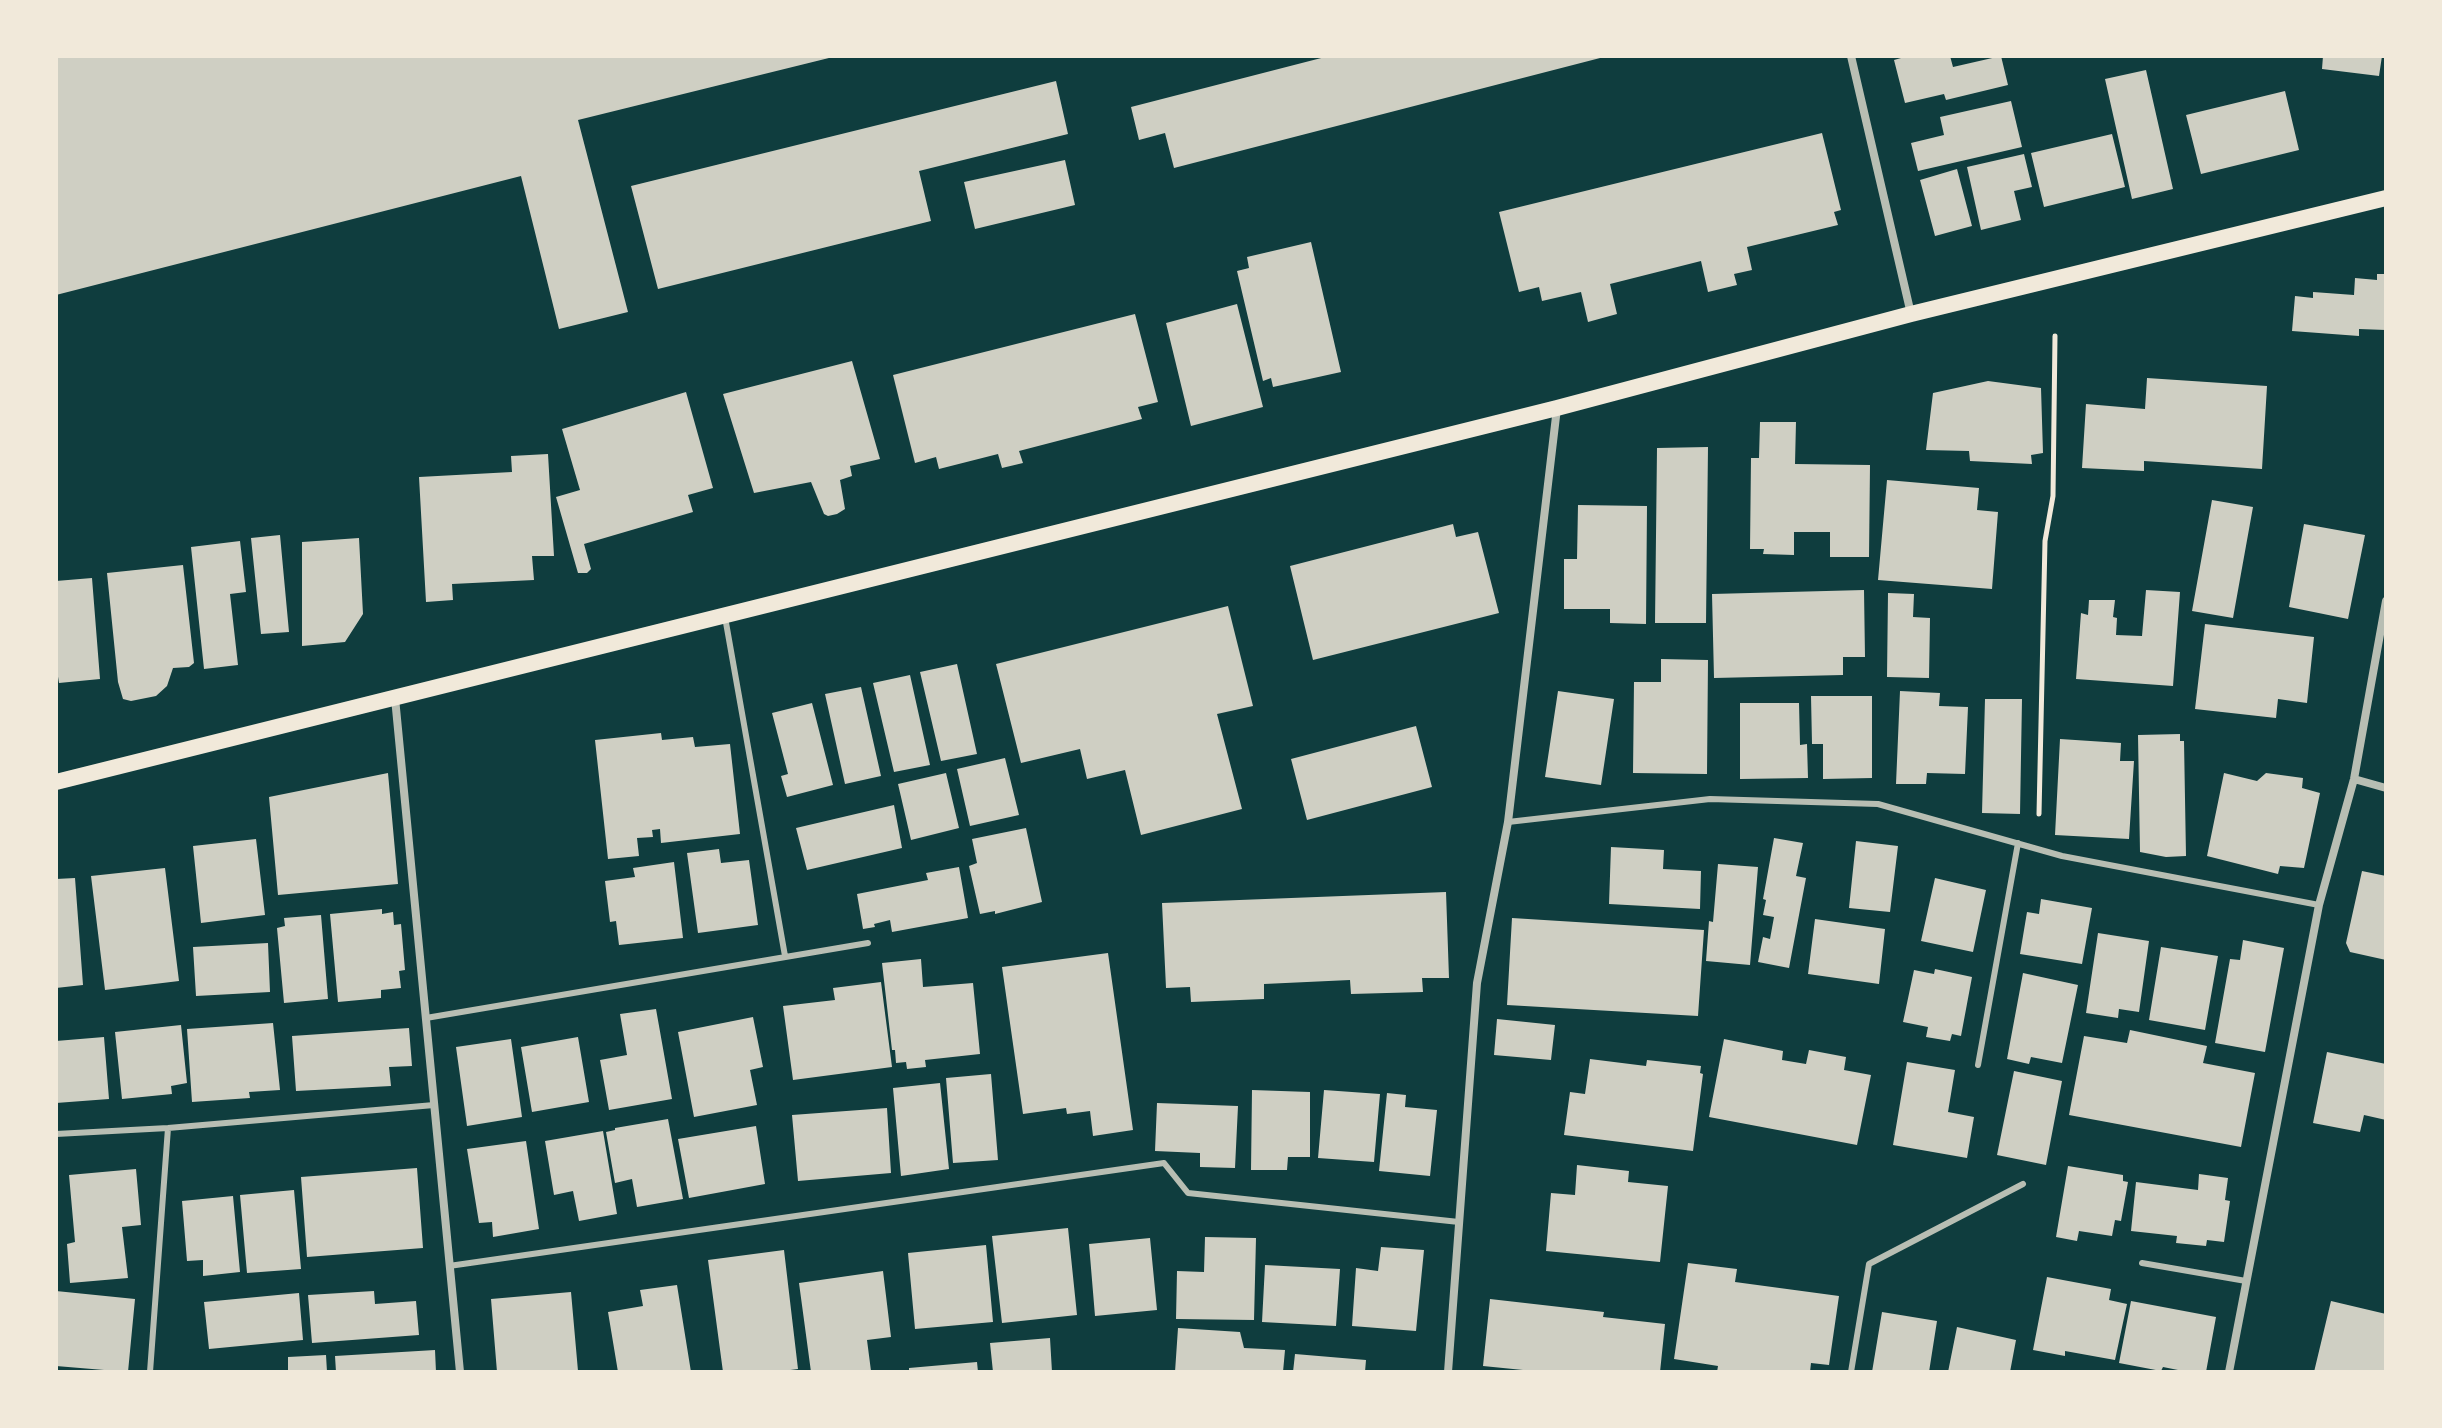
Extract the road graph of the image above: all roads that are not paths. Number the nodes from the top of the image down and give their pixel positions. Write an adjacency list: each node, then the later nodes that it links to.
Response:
1 (1851, 56): 3 (street)
2 (2386, 198): 3 (main road)
3 (1911, 314): 4 (main road)
4 (1557, 408): 6 (main road); 13 (street)
5 (2386, 601): 7 (street)
6 (724, 616): 9 (main road); 17 (lane)
7 (2374, 661): 8 (lane); 10 (street)
8 (2386, 664)
9 (395, 698): 11 (main road); 18 (street)
10 (2354, 779): 12 (street); 15 (street)
11 (56, 782)
12 (2386, 788)
13 (1508, 822): 14 (lane); 24 (street)
14 (2018, 843): 15 (lane); 19 (lane)
15 (2319, 905): 27 (street)
16 (868, 943): 17 (lane)
17 (785, 956): 18 (lane)
18 (426, 1018): 20 (street)
19 (1978, 1065)
20 (434, 1105): 21 (lane); 26 (street)
21 (168, 1128): 22 (lane); 28 (lane)
22 (56, 1134)
23 (2023, 1184): 31 (lane)
24 (1459, 1222): 26 (lane); 30 (street)
25 (2142, 1263): 27 (lane)
26 (449, 1266): 29 (street)
27 (2246, 1281): 32 (street)
28 (150, 1372)
29 (460, 1372)
30 (1448, 1372)
31 (1851, 1372)
32 (2229, 1372)

